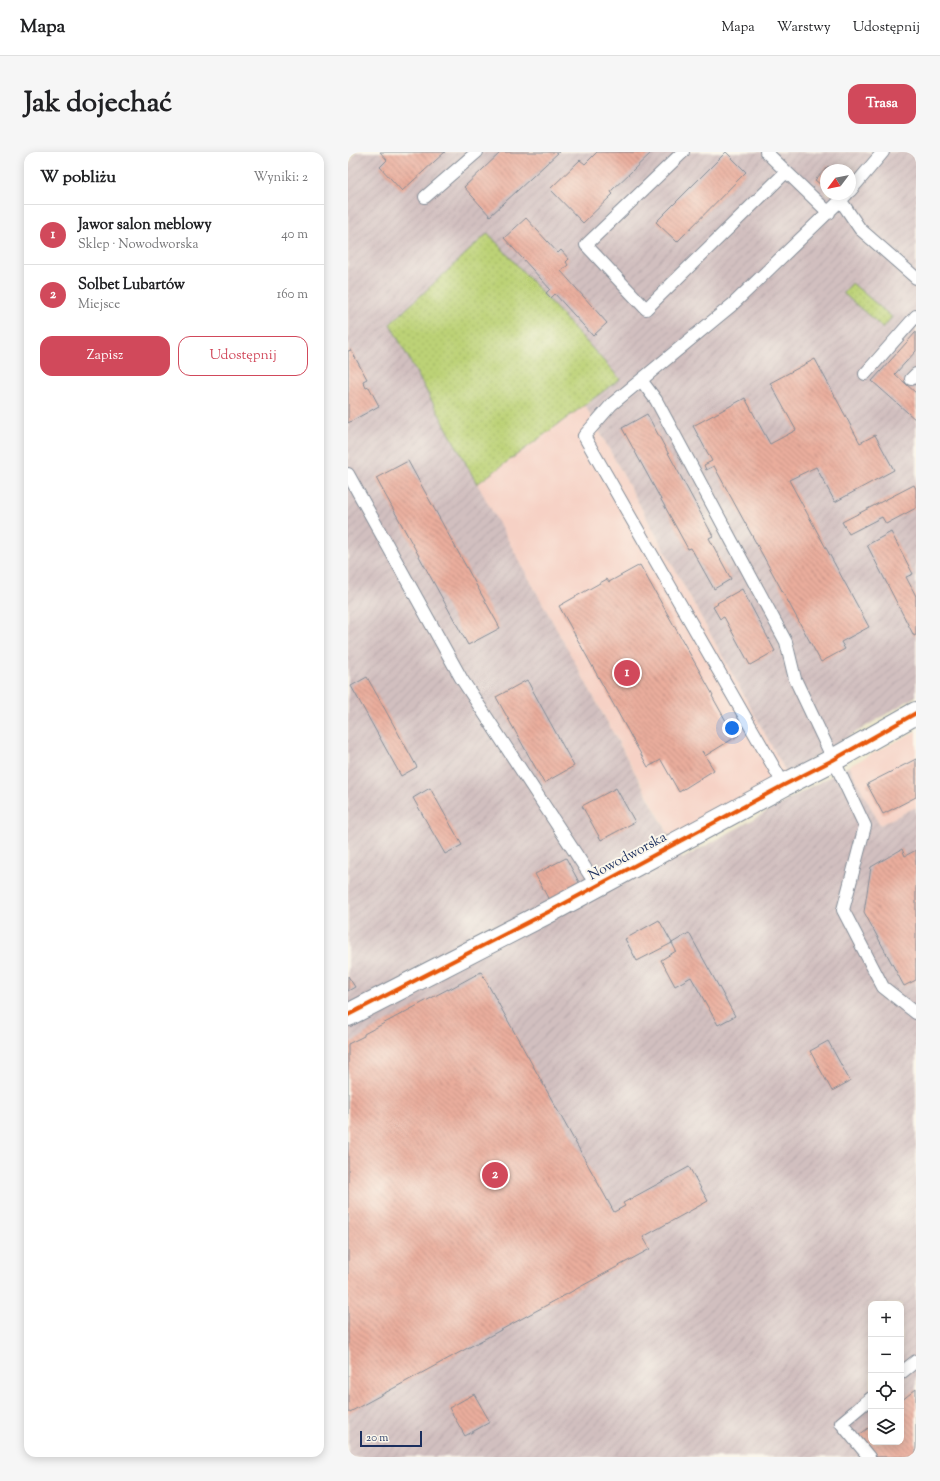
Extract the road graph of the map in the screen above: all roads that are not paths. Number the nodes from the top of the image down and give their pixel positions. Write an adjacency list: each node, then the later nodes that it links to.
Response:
1 (477, 152): 7 (lane)
2 (683, 152): 5 (lane)
3 (766, 152): 5 (lane)
4 (883, 152): 6 (lane)
5 (786, 172): 10 (lane)
6 (856, 184)
7 (425, 197)
8 (842, 200): 10 (lane)
9 (845, 200): 11 (lane)
10 (829, 213): 14 (lane)
11 (916, 278)
12 (916, 316): 13 (lane)
13 (865, 374)
14 (641, 380): 17 (lane); 18 (lane)
15 (348, 474): 19 (lane)
16 (916, 712): 17 (street, Nowodworska)
17 (833, 760): 18 (street, Nowodworska); 20 (lane)
18 (784, 785): 19 (street, Nowodworska)
19 (597, 886): 21 (street, Nowodworska)
20 (913, 1006)
21 (348, 1015)
22 (916, 1361): 23 (lane)
23 (904, 1371)
24 (868, 1400): 25 (lane)
25 (869, 1457)

